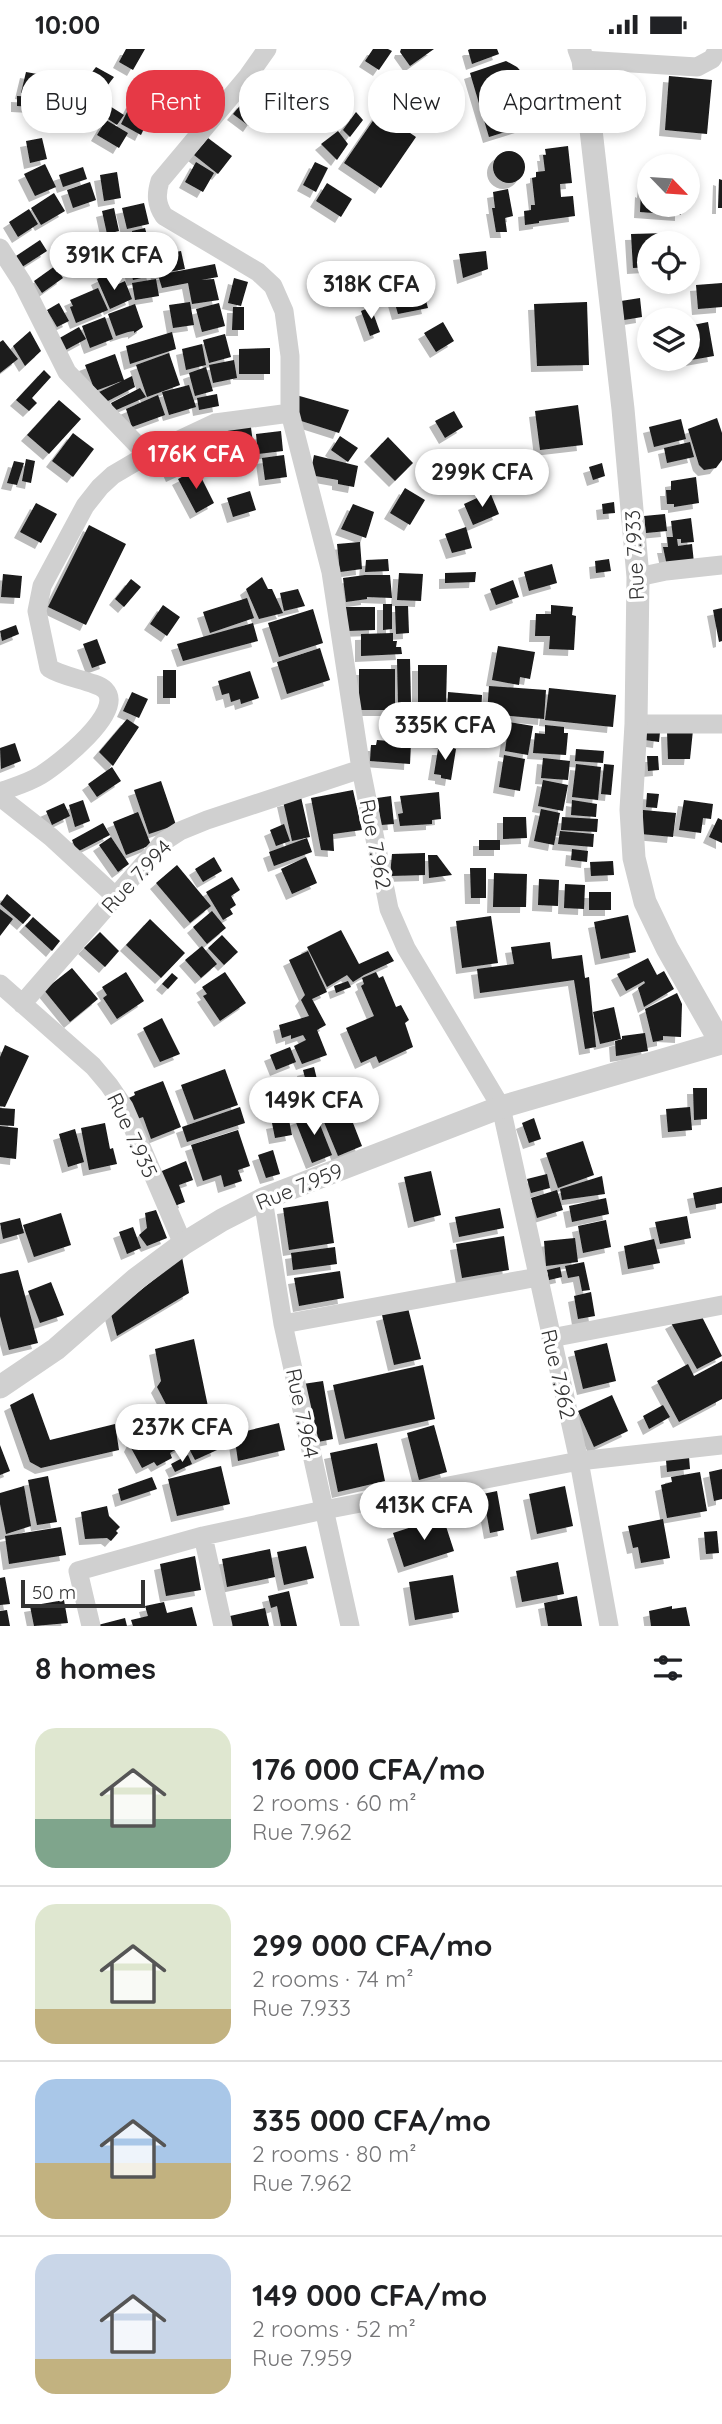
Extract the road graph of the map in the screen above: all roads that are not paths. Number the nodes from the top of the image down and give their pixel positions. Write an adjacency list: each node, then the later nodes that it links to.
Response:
1 (267, 49): 5 (street, Rue 7.962)
2 (718, 49): 3 (street)
3 (581, 55): 8 (street, Rue 7.933)
4 (0, 248): 6 (street)
5 (290, 413): 6 (street); 11 (street, Rue 7.962)
6 (148, 455): 12 (street)
7 (722, 565): 8 (street)
8 (638, 576): 9 (street, Rue 7.933)
9 (636, 724): 10 (street); 16 (street, Rue 7.933)
10 (722, 724)
11 (362, 769): 13 (street, Rue 7.994); 18 (street, Rue 7.962)
12 (0, 794): 13 (street)
13 (116, 896): 15 (street, Rue 7.994)
14 (0, 984): 15 (street, Rue 7.935)
15 (22, 1004): 20 (street, Rue 7.935)
16 (716, 1014): 17 (street, Rue 7.933)
17 (722, 1043): 18 (street, Rue 7.959)
18 (501, 1107): 19 (street, Rue 7.959); 21 (street, Rue 7.962)
19 (263, 1199): 20 (street, Rue 7.959); 23 (street, Rue 7.964)
20 (183, 1244): 25 (street, Rue 7.959)
21 (538, 1277): 23 (street); 24 (street, Rue 7.962)
22 (722, 1305): 24 (street)
23 (283, 1324): 28 (street, Rue 7.964)
24 (551, 1338): 27 (street, Rue 7.962)
25 (0, 1387)
26 (722, 1444): 27 (street)
27 (579, 1461): 28 (street); 33 (street, Rue 7.962)
28 (324, 1510): 29 (street); 32 (street, Rue 7.964)
29 (202, 1536): 30 (street); 31 (street)
30 (91, 1626)
31 (223, 1626)
32 (350, 1626)
33 (610, 1626)

